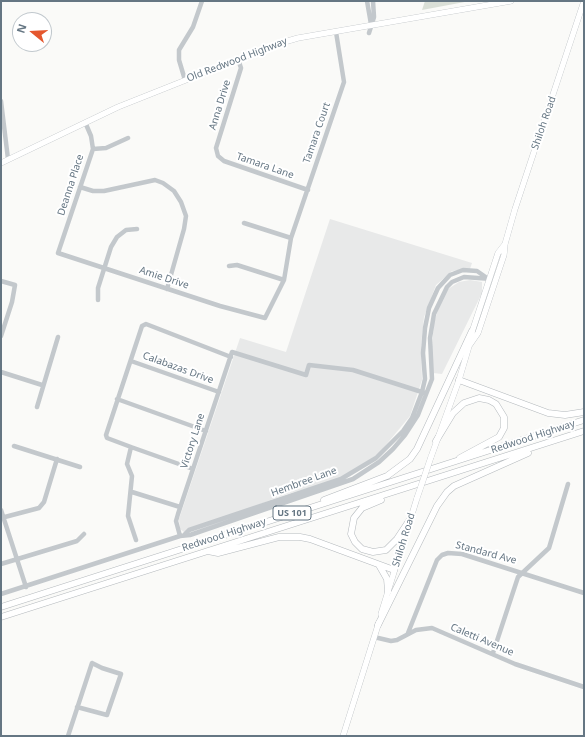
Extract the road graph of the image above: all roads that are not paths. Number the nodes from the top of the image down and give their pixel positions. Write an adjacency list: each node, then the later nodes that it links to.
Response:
1 (202, 1): 10 (street)
2 (367, 1): 6 (street)
3 (373, 1): 6 (street)
4 (511, 1): 6 (main road, Old Redwood Highway)
5 (584, 1): 26 (main road, Shiloh Road)
6 (371, 24): 7 (main road, Old Redwood Highway); 8 (street)
7 (336, 32): 9 (main road, Old Redwood Highway); 19 (street, Tamara Court)
8 (369, 33)
9 (238, 59): 10 (main road, Old Redwood Highway); 15 (street, Anna Drive)
10 (185, 80): 12 (main road, Old Redwood Highway)
11 (1, 101): 16 (street)
12 (85, 122): 14 (street, Deanna Place); 16 (main road, Old Redwood Highway)
13 (128, 138): 14 (street)
14 (93, 149): 18 (street, Deanna Place)
15 (218, 156): 19 (street, Tamara Lane)
16 (8, 159): 17 (main road, Old Redwood Highway)
17 (1, 163)
18 (80, 187): 23 (street, Deanna Place); 29 (street)
19 (308, 190): 22 (street, Tamara Court)
20 (244, 223): 22 (street)
21 (137, 229): 25 (street)
22 (291, 238): 27 (street, Tamara Court)
23 (58, 253): 25 (street, Amie Drive)
24 (228, 266): 27 (street)
25 (104, 269): 29 (street, Amie Drive); 30 (street)
26 (491, 279): 32 (street, Hembree Lane); 33 (main road, Shiloh Road); 36 (main road, Shiloh Road); 38 (street, Hembree Lane)
27 (284, 280): 31 (street, Tamara Court)
28 (1, 281): 34 (street)
29 (167, 289): 31 (street, Amie Drive)
30 (98, 300)
31 (265, 318)
32 (425, 328): 38 (street); 44 (street, Hembree Lane)
33 (472, 331): 36 (main road, Shiloh Road); 64 (highway)
34 (1, 334)
35 (58, 337): 42 (street)
36 (469, 346): 41 (main road, Shiloh Road)
37 (231, 354): 39 (street); 43 (street, Victory Lane); 44 (street)
38 (430, 356): 44 (street, Hembree Lane)
39 (131, 361): 43 (street, Calabazas Drive); 45 (street)
40 (1, 372): 42 (street)
41 (459, 380): 47 (highway); 51 (main road, Shiloh Road)
42 (42, 385): 46 (street)
43 (219, 392): 49 (street, Victory Lane)
44 (424, 393): 68 (street, Hembree Lane)
45 (117, 399): 49 (street); 54 (street)
46 (37, 407)
47 (584, 412)
48 (584, 420): 58 (highway, Redwood Highway / US 101)
49 (206, 431): 57 (street, Victory Lane)
50 (584, 431): 52 (highway, Redwood Highway / US 101)
51 (436, 441): 58 (highway); 66 (main road, Shiloh Road, bridge)
52 (555, 441): 60 (highway, Redwood Highway / US 101); 82 (highway)
53 (14, 446): 55 (street)
54 (131, 447): 57 (street); 61 (street)
55 (56, 459): 56 (street); 65 (street)
56 (80, 467)
57 (193, 469): 62 (street, Victory Lane)
58 (436, 469): 64 (highway, Redwood Highway / US 101)
59 (568, 484): 75 (street)
60 (409, 488): 66 (highway); 70 (highway, Redwood Highway / US 101)
61 (132, 492): 62 (street); 69 (street)
62 (180, 507): 68 (street, Victory Lane)
63 (1, 510): 65 (street)
64 (294, 513): 80 (highway, Redwood Highway / US 101)
65 (2, 518): 71 (street)
66 (410, 518): 74 (main road, Shiloh Road)
67 (84, 534): 71 (street)
68 (183, 535): 76 (street, Hembree Lane)
69 (136, 540)
70 (207, 551): 73 (highway); 81 (highway, Redwood Highway / US 101)
71 (17, 559): 72 (street); 76 (street)
72 (1, 564)
73 (379, 565): 74 (highway); 77 (highway)
74 (394, 570): 77 (main road, Shiloh Road)
75 (522, 572): 78 (street, Standard Ave); 83 (street, Standard Ave); 85 (street)
76 (26, 587): 79 (street, Hembree Lane)
77 (388, 591): 82 (main road, Shiloh Road)
78 (584, 593)
79 (1, 594)
80 (1, 607)
81 (1, 617)
82 (378, 625): 84 (main road, Shiloh Road)
83 (408, 633): 84 (street, Caletti Avenue); 85 (street, Caletti Avenue)
84 (374, 637): 89 (main road, Shiloh Road)
85 (493, 653): 86 (street, Caletti Avenue)
86 (584, 687)
87 (77, 707): 87 (street); 88 (street)
88 (68, 736)
89 (344, 736)

